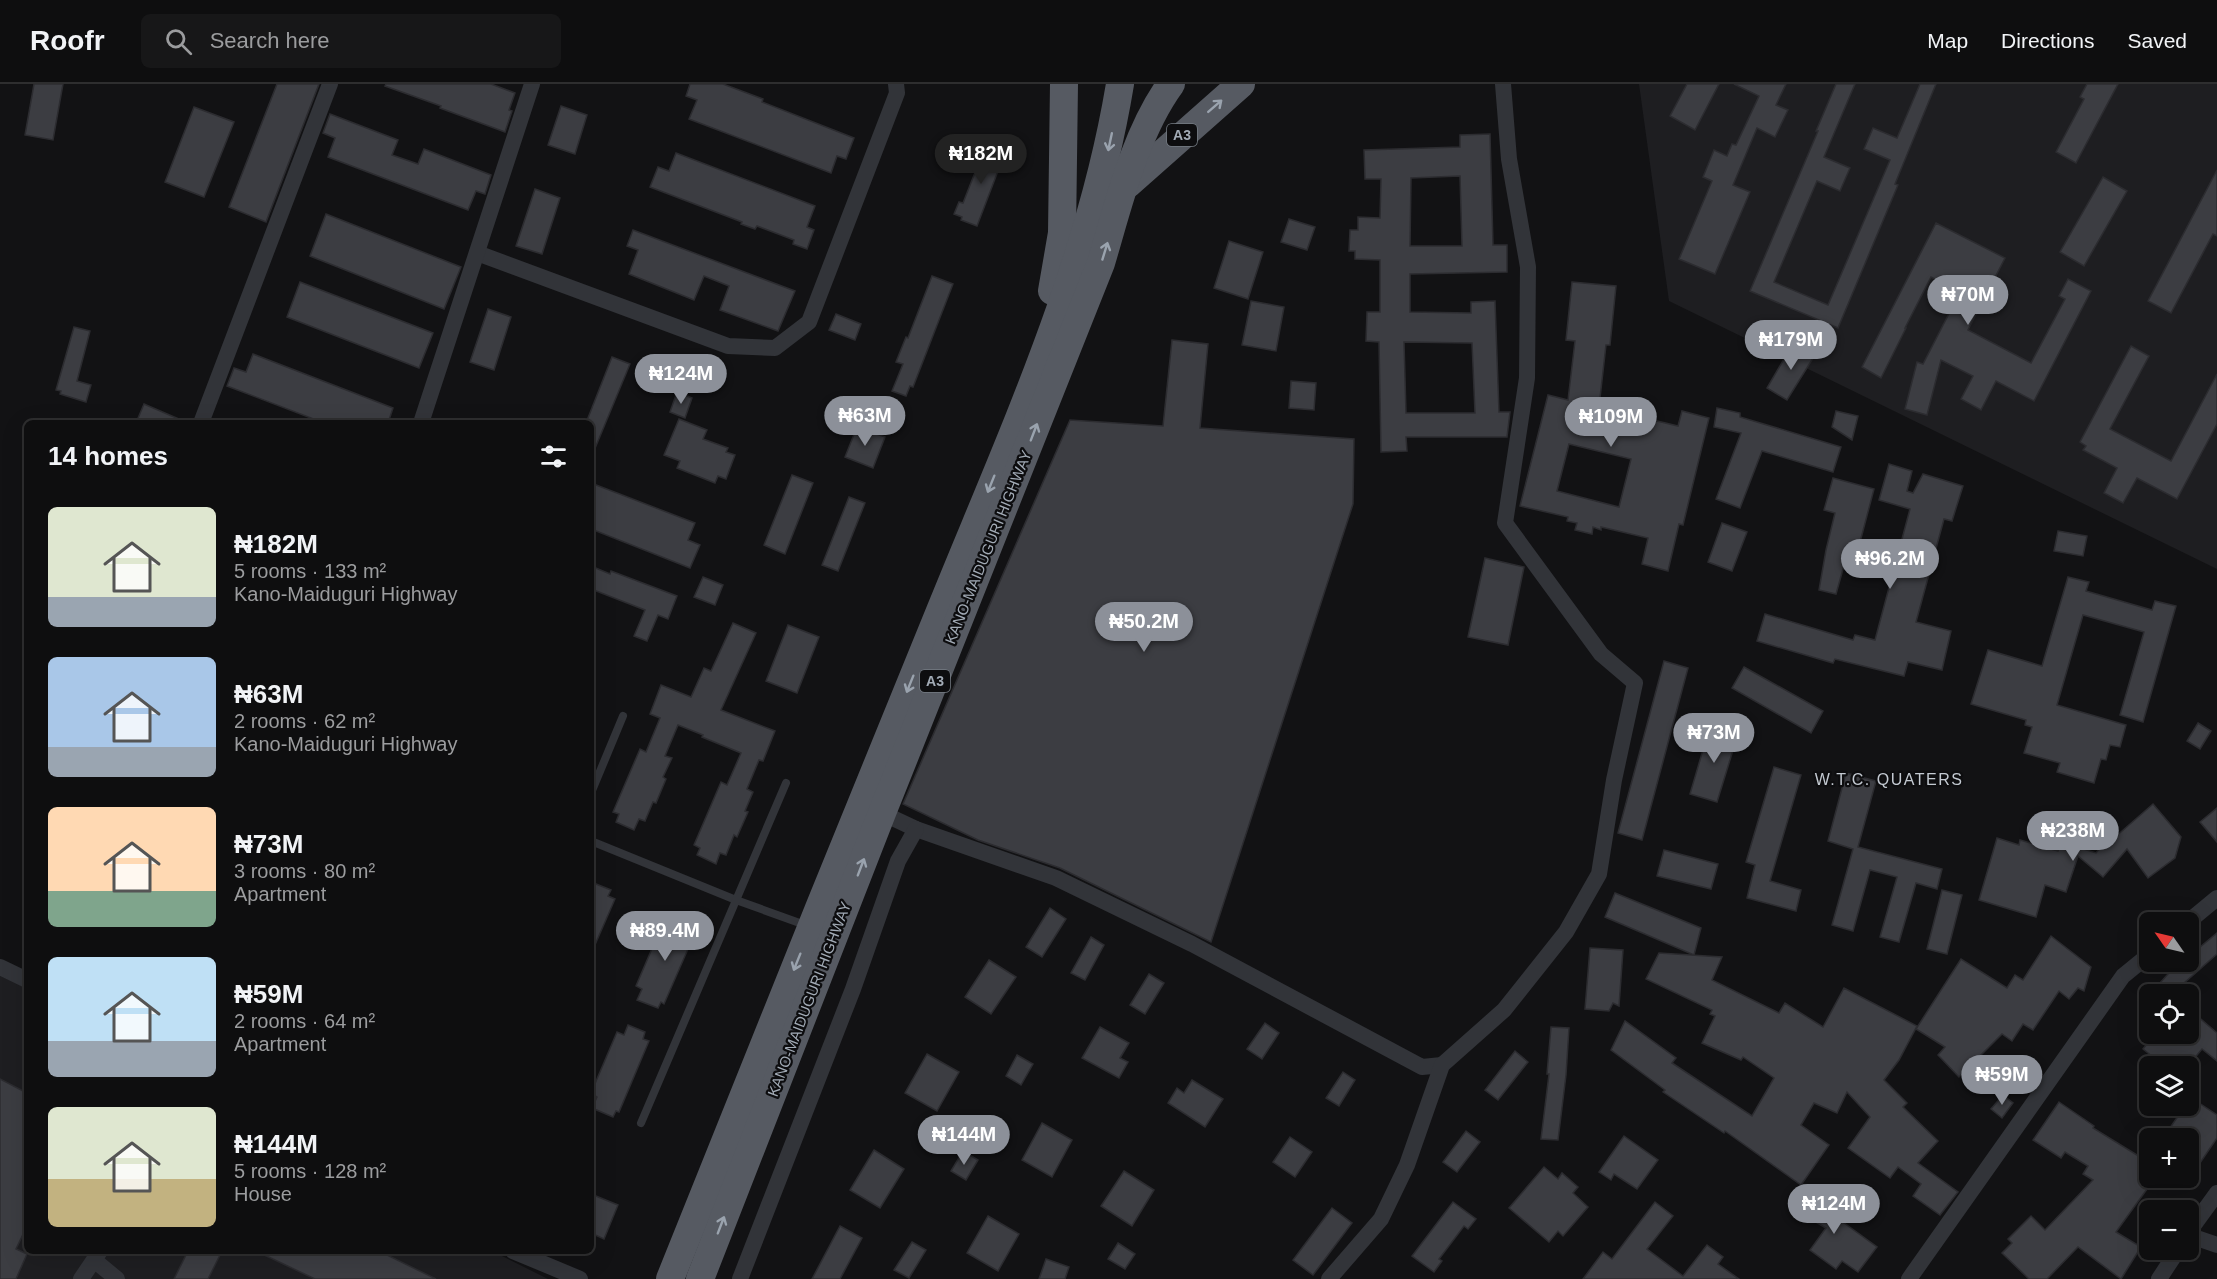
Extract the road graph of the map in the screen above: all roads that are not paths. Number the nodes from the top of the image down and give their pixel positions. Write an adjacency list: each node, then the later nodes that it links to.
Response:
1 (330, 84): 12 (street)
2 (532, 84): 10 (street)
3 (896, 84): 10 (street)
4 (1064, 84): 11 (highway, A3)
5 (1120, 84): 11 (highway, KANO-MAIDUGURI HIGHWAY / A3, one-way to 11)
6 (1171, 84): 9 (highway, KANO-MAIDUGURI HIGHWAY / A3)
7 (1241, 84): 9 (highway, A3, one-way to 7)
8 (1503, 84): 27 (street)
9 (1124, 187): 17 (highway, KANO-MAIDUGURI HIGHWAY / A3, one-way to 9)
10 (477, 253): 13 (street)
11 (1042, 355): 23 (highway, KANO-MAIDUGURI HIGHWAY / A3, one-way to 23)
12 (202, 420)
13 (422, 420)
14 (623, 716): 16 (lane)
15 (786, 783): 21 (lane)
16 (594, 786)
17 (882, 813): 18 (street); 40 (highway, KANO-MAIDUGURI HIGHWAY / A3, one-way to 17)
18 (916, 829): 27 (street); 41 (street)
19 (594, 842): 21 (lane)
20 (2217, 898): 22 (street)
21 (736, 900): 23 (lane); 28 (lane)
22 (2199, 913)
23 (811, 927): 39 (highway, KANO-MAIDUGURI HIGHWAY / A3, one-way to 39)
24 (2139, 963): 43 (street)
25 (0, 967): 26 (street)
26 (24, 979)
27 (1443, 1065): 42 (street)
28 (642, 1124)
29 (2217, 1193): 30 (street)
30 (2199, 1218)
31 (2199, 1238): 32 (street)
32 (2217, 1245)
33 (520, 1254): 38 (street)
34 (97, 1256): 36 (street); 37 (street)
35 (2171, 1260): 44 (street)
36 (81, 1279)
37 (117, 1279)
38 (580, 1279)
39 (670, 1279)
40 (700, 1279)
41 (740, 1279)
42 (1329, 1279)
43 (1909, 1279)
44 (2159, 1279)

